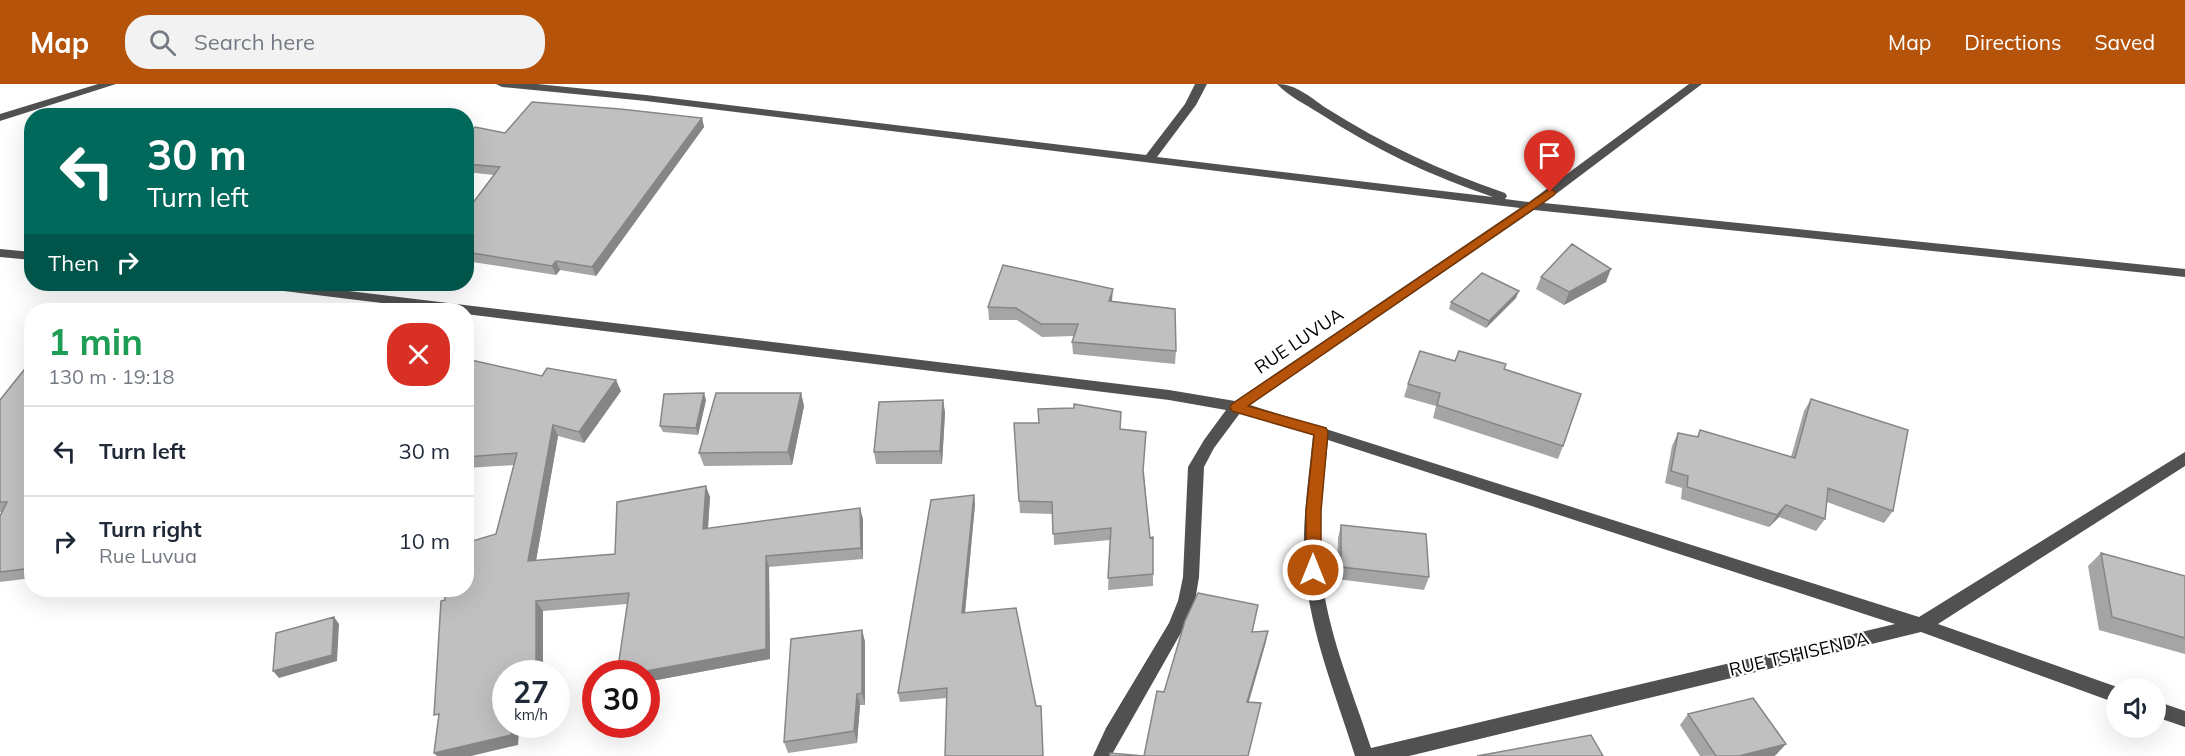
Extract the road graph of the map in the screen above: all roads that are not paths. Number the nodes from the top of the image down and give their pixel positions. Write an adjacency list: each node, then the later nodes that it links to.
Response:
1 (110, 84): 6 (street)
2 (502, 84): 9 (street)
3 (1201, 84): 9 (street)
4 (1283, 84): 10 (street)
5 (1696, 84): 10 (street, RUE LUVUA)
6 (32, 108)
7 (24, 111): 8 (street)
8 (0, 118)
9 (1149, 159): 10 (street)
10 (1532, 206): 13 (street); 17 (street, RUE LUVUA)
11 (0, 253): 12 (street)
12 (24, 255)
13 (2185, 273)
14 (316, 291): 15 (street)
15 (414, 303)
16 (474, 310): 17 (street)
17 (1237, 407): 18 (street); 24 (street, RUE LUVUA)
18 (1321, 432): 20 (street); 25 (street)
19 (2185, 458): 20 (street, RUE TSHISENDA)
20 (1921, 625): 21 (street); 26 (street, RUE TSHISENDA)
21 (2106, 691)
22 (2166, 712): 23 (street)
23 (2185, 719)
24 (1102, 756)
25 (1364, 756)
26 (1373, 756)

